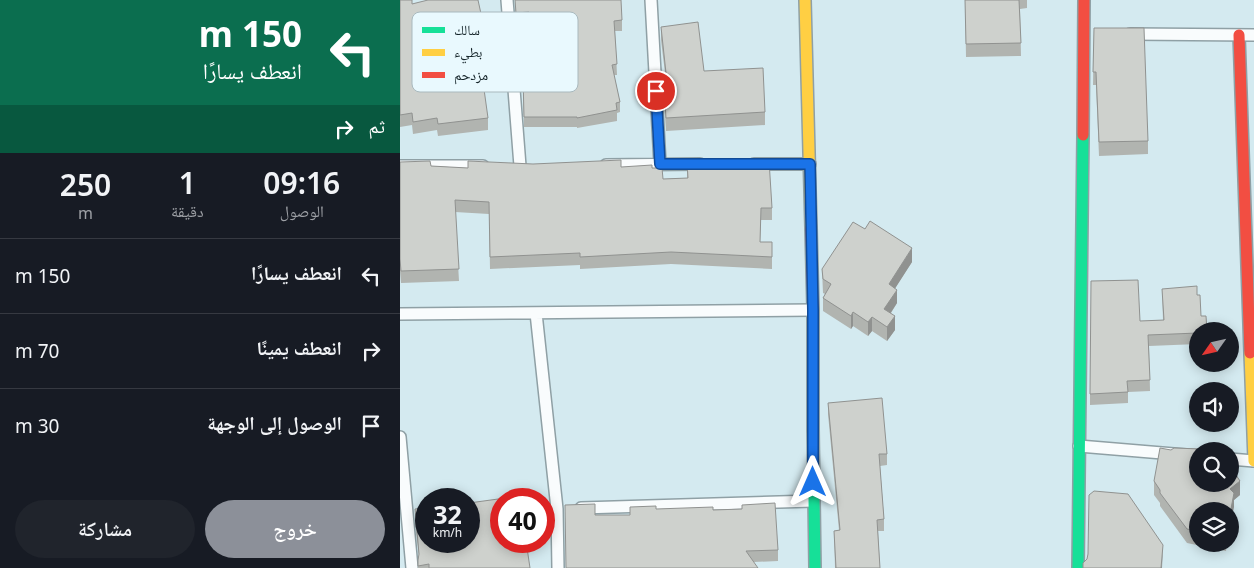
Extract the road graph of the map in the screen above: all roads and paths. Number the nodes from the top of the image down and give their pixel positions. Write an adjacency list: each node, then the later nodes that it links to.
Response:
1 (651, 0): 8 (street)
2 (804, 0): 11 (street)
3 (1084, 0): 20 (street)
4 (1122, 34): 5 (street)
5 (1239, 35): 6 (street); 23 (street)
6 (1254, 35)
7 (514, 92): 15 (street)
8 (660, 164): 9 (street); 12 (street)
9 (710, 164)
10 (740, 164): 11 (street)
11 (810, 164): 16 (street)
12 (595, 165)
13 (400, 166): 14 (street)
14 (492, 166)
15 (520, 166)
16 (813, 310): 17 (street); 24 (street)
17 (536, 313): 18 (street); 25 (street)
18 (400, 314)
19 (400, 437): 26 (street)
20 (1079, 446): 21 (street); 29 (street)
21 (1189, 455)
22 (1239, 460): 23 (street)
23 (1254, 461)
24 (813, 501): 25 (street); 28 (street)
25 (557, 509): 27 (street)
26 (412, 568)
27 (558, 568)
28 (815, 568)
29 (1078, 568)

